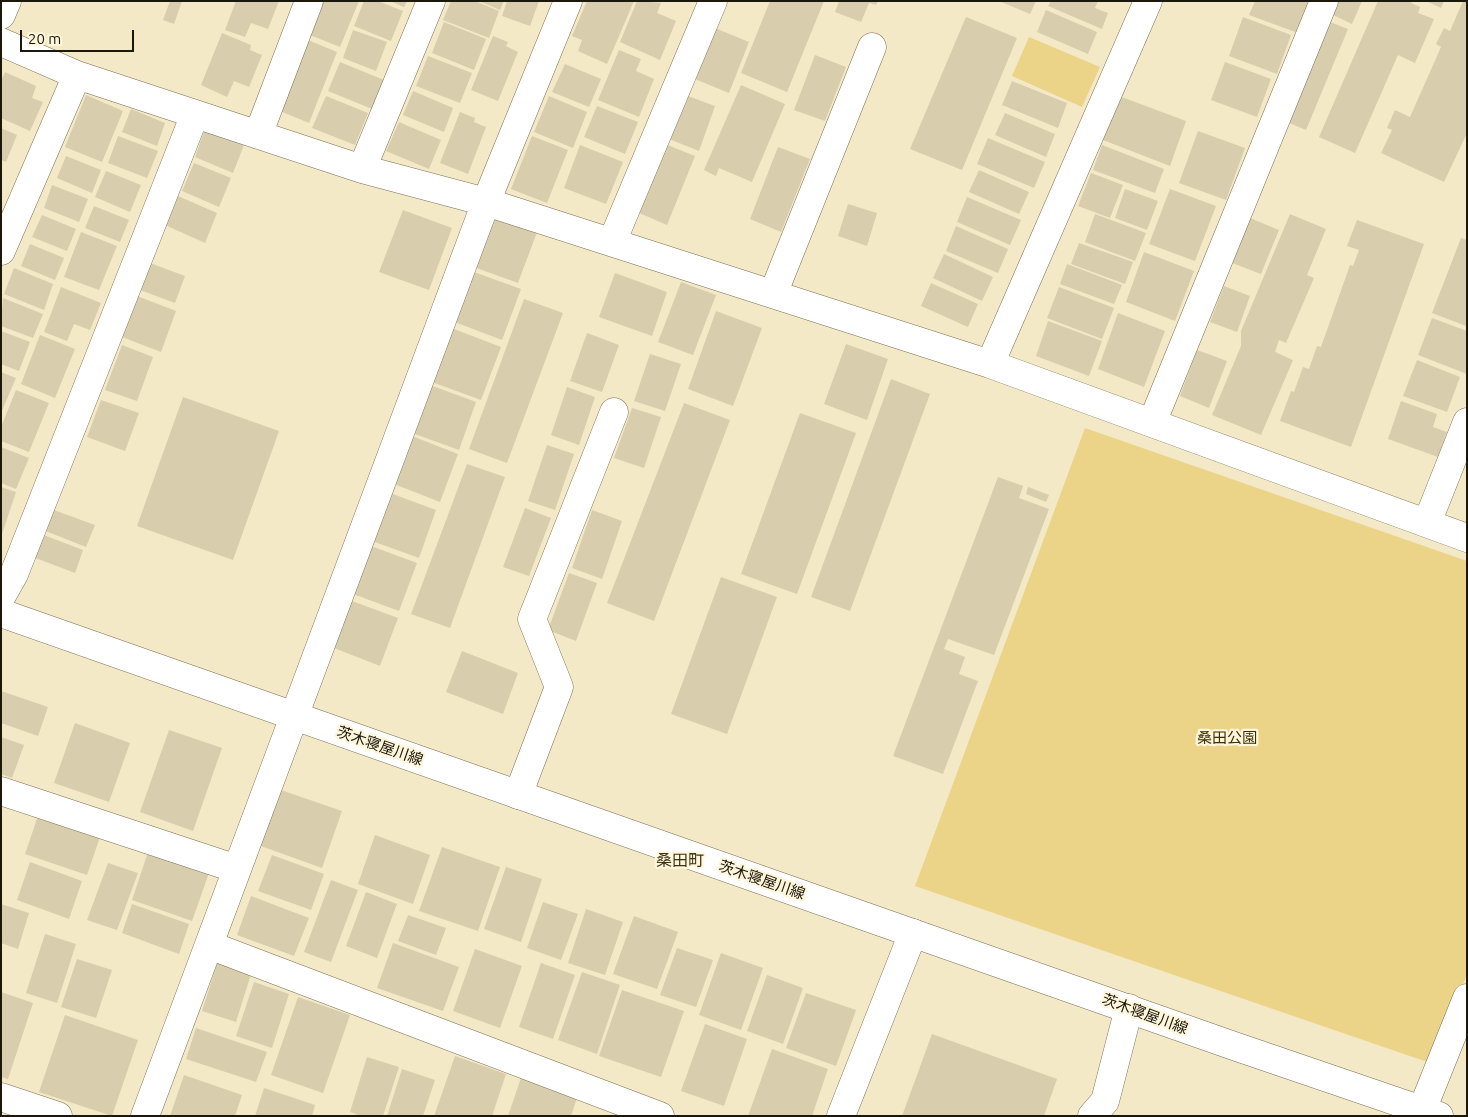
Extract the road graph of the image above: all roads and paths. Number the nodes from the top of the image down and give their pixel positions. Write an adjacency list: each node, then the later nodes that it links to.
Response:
1 (7, 1): 8 (street)
2 (309, 1): 13 (street)
3 (431, 1): 14 (street)
4 (568, 1): 15 (street)
5 (713, 1): 16 (street)
6 (1148, 1): 19 (street)
7 (1324, 1): 22 (street)
8 (1, 15)
9 (1, 42): 11 (street)
10 (872, 47): 18 (street)
11 (77, 75): 12 (street); 17 (street)
12 (195, 114): 13 (street); 25 (street)
13 (258, 135): 14 (street)
14 (362, 169): 15 (street)
15 (486, 202): 16 (street); 27 (street)
16 (612, 242): 18 (street)
17 (1, 251)
18 (773, 294): 19 (street)
19 (990, 364): 22 (street)
20 (614, 412): 29 (street)
21 (1467, 422): 23 (street)
22 (1152, 423): 23 (street)
23 (1427, 523): 24 (street)
24 (1467, 538)
25 (1, 598)
26 (1, 614): 27 (street, 茨木寝屋川線)
27 (294, 716): 29 (street, 茨木寝屋川線); 30 (street)
28 (1, 791): 30 (street)
29 (518, 795): 31 (street, 茨木寝屋川線)
30 (237, 869): 32 (street)
31 (913, 933): 34 (street, 茨木寝屋川線); 40 (street)
32 (209, 945): 38 (street); 39 (street)
33 (1467, 998): 36 (street)
34 (1129, 1008): 36 (street, 茨木寝屋川線); 41 (street)
35 (1, 1097): 37 (street)
36 (1431, 1113)
37 (58, 1116)
38 (144, 1116)
39 (660, 1116)
40 (841, 1116)
41 (1092, 1116)

